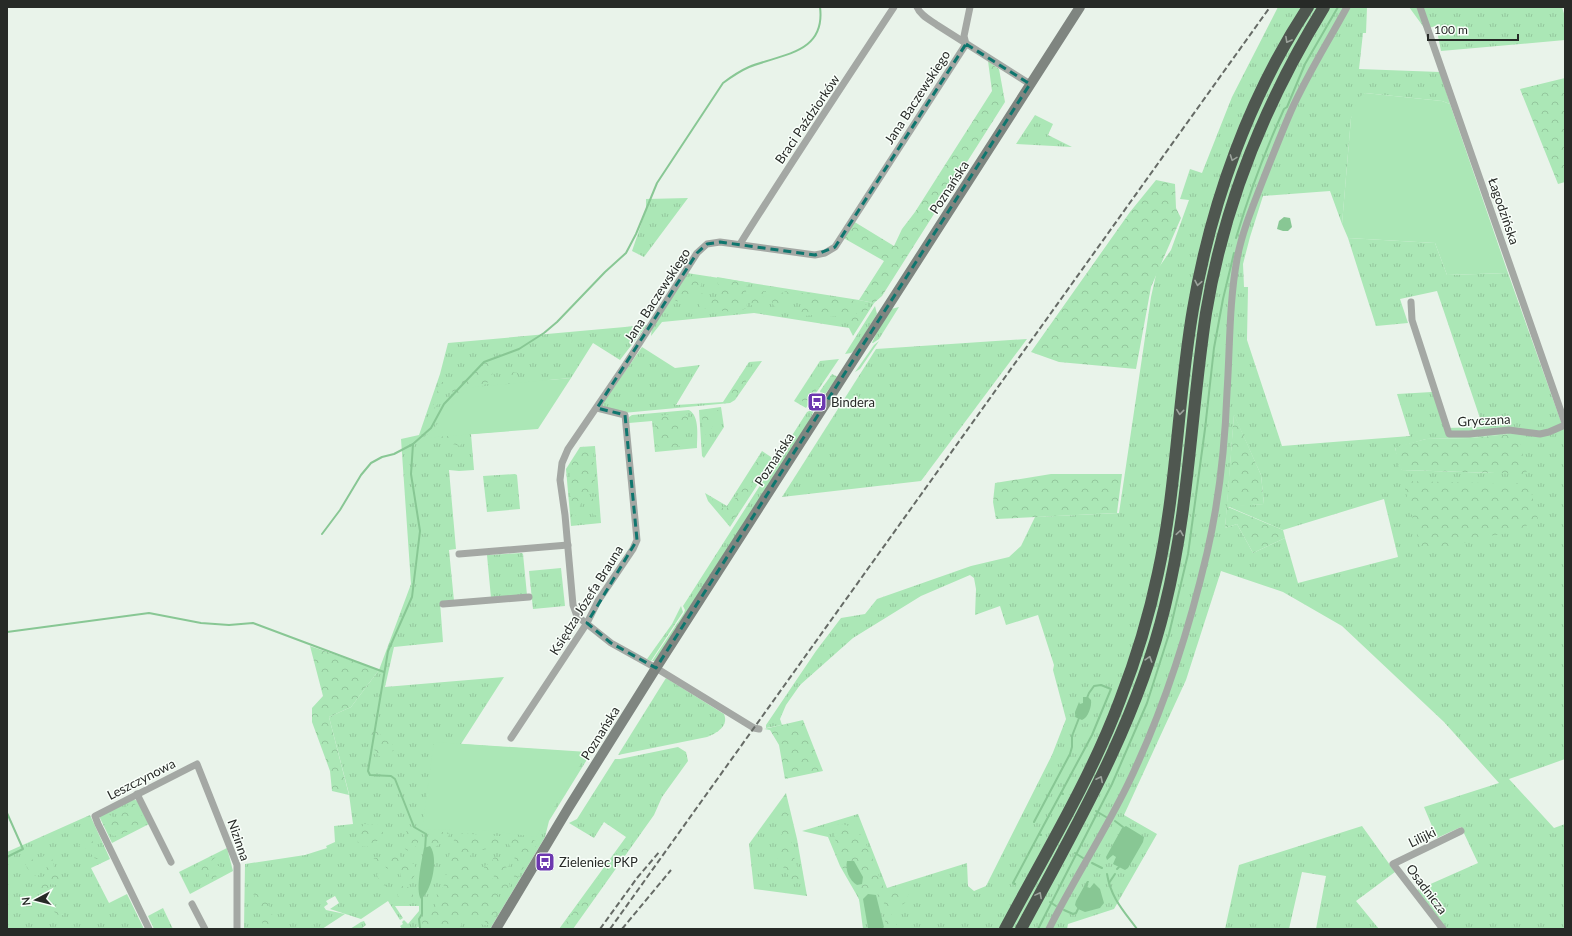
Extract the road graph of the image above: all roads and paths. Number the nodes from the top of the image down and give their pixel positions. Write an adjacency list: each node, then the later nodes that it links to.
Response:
1 (894, 7): 11 (street, Braci Paździorków)
2 (918, 7): 9 (street)
3 (970, 7): 9 (street)
4 (1080, 7): 10 (main road, Poznańska)
5 (1308, 7): 33 (highway, one-way to 33)
6 (1324, 7): 34 (highway, one-way to 6)
7 (1347, 7): 35 (street)
8 (1420, 7): 14 (street, Łagodzińska)
9 (966, 44): 10 (street); 11 (street, Jana Baczewskiego)
10 (1030, 84): 20 (main road, Poznańska)
11 (740, 244): 13 (street, Jana Baczewskiego)
12 (1411, 302): 14 (street, Gryczana)
13 (597, 408): 15 (street, Jana Baczewskiego); 19 (street, Księdza Józefa Brauna)
14 (1565, 424)
15 (568, 545): 16 (street); 19 (street, Jana Baczewskiego)
16 (459, 554)
17 (529, 597): 18 (street)
18 (443, 604)
19 (587, 623): 20 (street, Jana Baczewskiego); 22 (street, Księdza Józefa Brauna)
20 (656, 668): 21 (street, Jana Baczewskiego); 32 (main road, Poznańska)
21 (756, 729)
22 (511, 738)
23 (197, 764): 24 (street, Leszczynowa); 31 (street, Nizinna)
24 (138, 794): 26 (street); 29 (street, Leszczynowa)
25 (1461, 831): 27 (street, Lilijki)
26 (171, 862)
27 (1393, 864): 36 (street, Osadnicza)
28 (192, 904): 30 (street)
29 (149, 929)
30 (205, 929)
31 (236, 929)
32 (496, 929)
33 (1005, 929)
34 (1021, 929)
35 (1049, 929)
36 (1443, 929)

